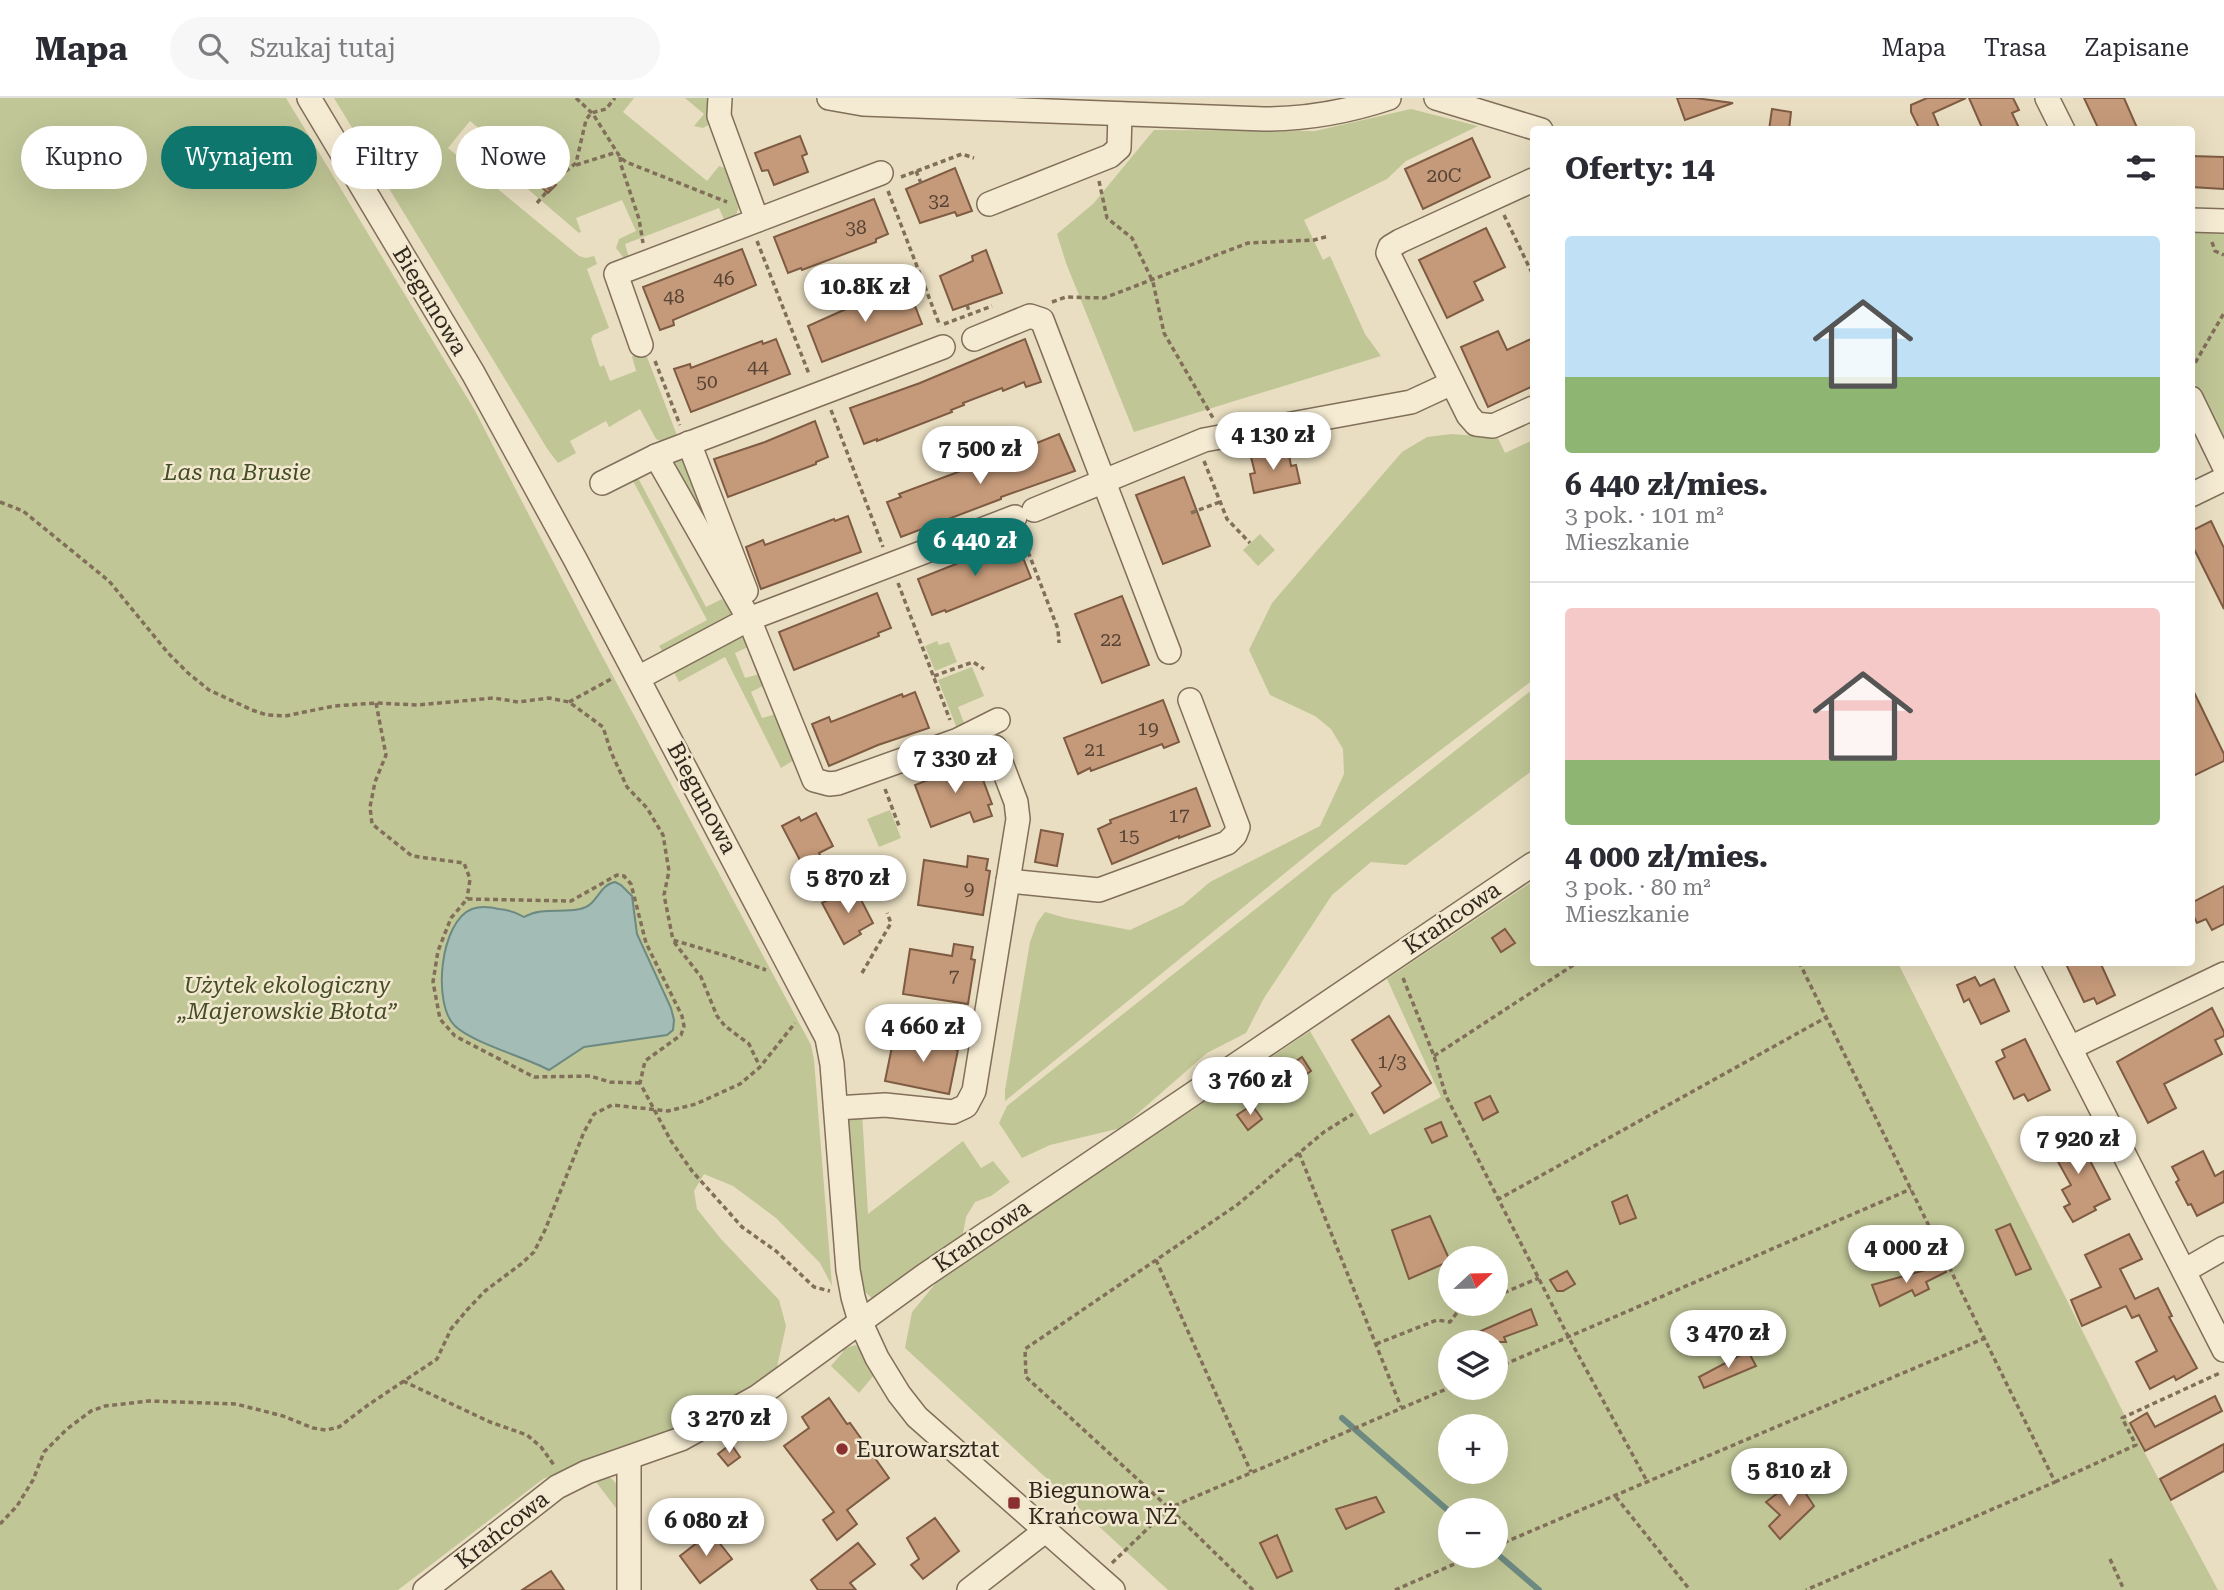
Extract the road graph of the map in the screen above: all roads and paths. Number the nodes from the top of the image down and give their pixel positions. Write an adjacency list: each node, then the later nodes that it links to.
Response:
1 (309, 98): 65 (street, Biegunowa)
2 (576, 98): 10 (path)
3 (615, 98): 10 (path)
4 (720, 98): 26 (street)
5 (829, 98): 9 (street)
6 (1390, 98): 11 (street)
7 (1436, 98): 13 (street)
8 (2047, 98): 12 (street)
9 (906, 102): 11 (street)
10 (591, 113): 14 (path); 18 (path)
11 (1120, 114): 17 (street)
12 (2061, 126)
13 (1530, 127)
14 (617, 152): 15 (path); 18 (path)
15 (620, 158): 26 (path); 30 (path)
16 (974, 158): 19 (path)
17 (1093, 163): 25 (street); 32 (path)
18 (573, 166): 24 (path)
19 (916, 171): 20 (path); 22 (path)
20 (883, 178): 26 (street); 38 (path)
21 (1530, 181): 23 (street)
22 (921, 183)
23 (1496, 197): 31 (path); 43 (street)
24 (537, 203)
25 (989, 204)
26 (754, 219): 30 (street); 42 (path)
27 (2195, 220): 28 (street)
28 (2224, 221)
29 (1329, 236): 32 (path)
30 (648, 261): 40 (street)
31 (1530, 269)
32 (1152, 279): 37 (path); 48 (path)
33 (967, 305): 36 (path)
34 (993, 305): 36 (path)
35 (2224, 313): 41 (path)
36 (971, 314): 38 (path)
37 (1030, 316): 39 (street); 52 (street)
38 (939, 334): 44 (street)
39 (974, 339)
40 (641, 345): 47 (path)
41 (2195, 363)
42 (800, 380)
43 (1452, 383): 46 (street); 48 (street)
44 (821, 393): 47 (street); 60 (path)
45 (2195, 406): 50 (street)
46 (1530, 409)
47 (684, 435): 49 (street); 61 (street)
48 (1208, 440): 52 (street); 56 (path)
49 (656, 456): 53 (street); 61 (street)
50 (2224, 467)
51 (2224, 480): 54 (street)
52 (1102, 481): 57 (street); 63 (street)
53 (602, 483)
54 (2195, 493)
55 (0, 502): 69 (path)
56 (1220, 502): 58 (path); 59 (path)
57 (1024, 513): 60 (street); 62 (path)
58 (1191, 513)
59 (1250, 543)
60 (890, 565): 61 (street); 66 (path)
61 (748, 619): 65 (street); 71 (street)
62 (1059, 643)
63 (1169, 652)
64 (984, 669): 66 (path)
65 (635, 672): 68 (path); 81 (street, Biegunowa)
66 (934, 676): 71 (path)
67 (1189, 700): 76 (street)
68 (569, 702): 69 (path); 79 (path)
69 (376, 703): 77 (path)
70 (998, 720): 71 (street)
71 (958, 740)
72 (995, 747): 76 (street)
73 (896, 784): 74 (path)
74 (898, 826)
75 (1530, 866): 80 (street, Krańcowa)
76 (1008, 881): 93 (street)
77 (467, 899): 92 (path); 92 (path)
78 (887, 913): 85 (path)
79 (673, 940): 81 (path); 91 (path)
80 (1393, 958): 90 (path); 106 (street, Krańcowa)
81 (788, 961): 87 (street, Biegunowa)
82 (1572, 966): 90 (path)
83 (1801, 966): 88 (path)
84 (2028, 966): 89 (street)
85 (862, 974)
86 (2224, 974): 89 (street)
87 (811, 1006): 91 (path); 93 (street, Biegunowa)
88 (1825, 1018): 97 (path); 98 (path)
89 (2070, 1048): 101 (street)
90 (1434, 1056): 98 (path)
91 (760, 1067): 94 (path)
92 (640, 1083): 94 (path)
93 (836, 1108): 104 (street, Biegunowa)
94 (653, 1110): 104 (path); 113 (path)
95 (1353, 1114): 96 (path)
96 (1299, 1153): 100 (path); 109 (path)
97 (1911, 1189): 107 (path); 108 (path)
98 (1497, 1200): 102 (path)
99 (2224, 1248): 101 (street)
100 (1156, 1260): 117 (path); 122 (path)
101 (2184, 1271): 110 (street)
102 (1539, 1278): 103 (path); 107 (path)
103 (1508, 1291)
104 (853, 1297): 106 (street, Biegunowa)
105 (1454, 1316): 109 (path)
106 (860, 1321): 116 (street, Krańcowa); 124 (street, Biegunowa)
107 (1569, 1338): 111 (path); 119 (path)
108 (1983, 1339): 119 (path); 120 (path)
109 (1376, 1344): 115 (path)
110 (2224, 1350)
111 (1508, 1363)
112 (2224, 1371): 120 (path)
113 (403, 1381): 118 (path); 123 (path)
114 (1438, 1392): 115 (path)
115 (1401, 1407): 117 (path)
116 (629, 1459): 118 (street, Krańcowa); 130 (street)
117 (1251, 1472): 122 (path)
118 (566, 1482): 129 (street, Krańcowa)
119 (1648, 1482): 121 (path)
120 (2055, 1482): 136 (path)
121 (1616, 1496): 125 (path); 135 (path)
122 (1169, 1508): 126 (path); 133 (path)
123 (0, 1524)
124 (1045, 1531): 131 (street); 132 (street, Biegunowa)
125 (1508, 1541)
126 (1124, 1550)
127 (2110, 1559): 137 (path)
128 (1445, 1568): 134 (path)
129 (425, 1590)
130 (629, 1590)
131 (969, 1590)
132 (1113, 1590)
133 (1254, 1590)
134 (1395, 1590)
135 (1690, 1590)
136 (1807, 1590)
137 (2124, 1590)

